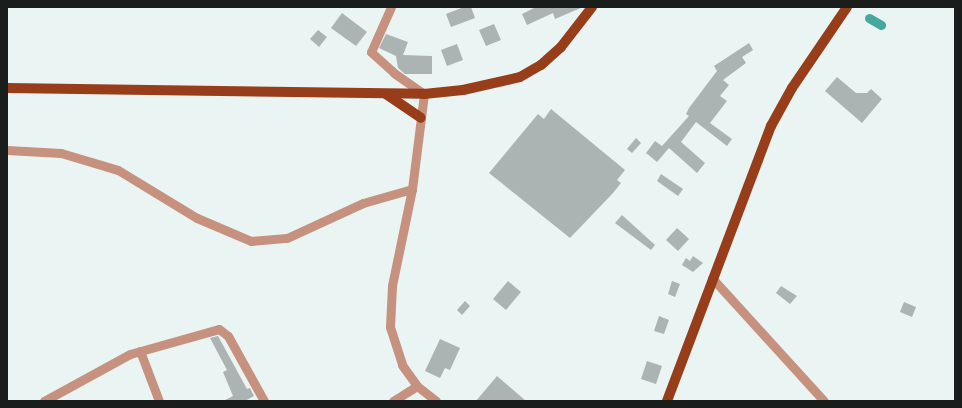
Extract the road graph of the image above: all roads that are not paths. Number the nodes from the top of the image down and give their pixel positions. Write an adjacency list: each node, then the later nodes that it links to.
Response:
1 (391, 7): 6 (street)
2 (592, 7): 6 (main road)
3 (847, 7): 10 (main road)
4 (7, 88): 5 (main road)
5 (382, 92): 6 (main road); 7 (main road)
6 (424, 94): 7 (street)
7 (421, 118): 9 (street)
8 (7, 150): 9 (street)
9 (412, 189): 12 (street)
10 (712, 278): 18 (main road); 19 (street)
11 (140, 351): 13 (street); 14 (street); 15 (street)
12 (418, 386): 16 (street); 17 (street)
13 (44, 401)
14 (158, 401)
15 (264, 401)
16 (393, 401)
17 (436, 401)
18 (667, 401)
19 (824, 401)

